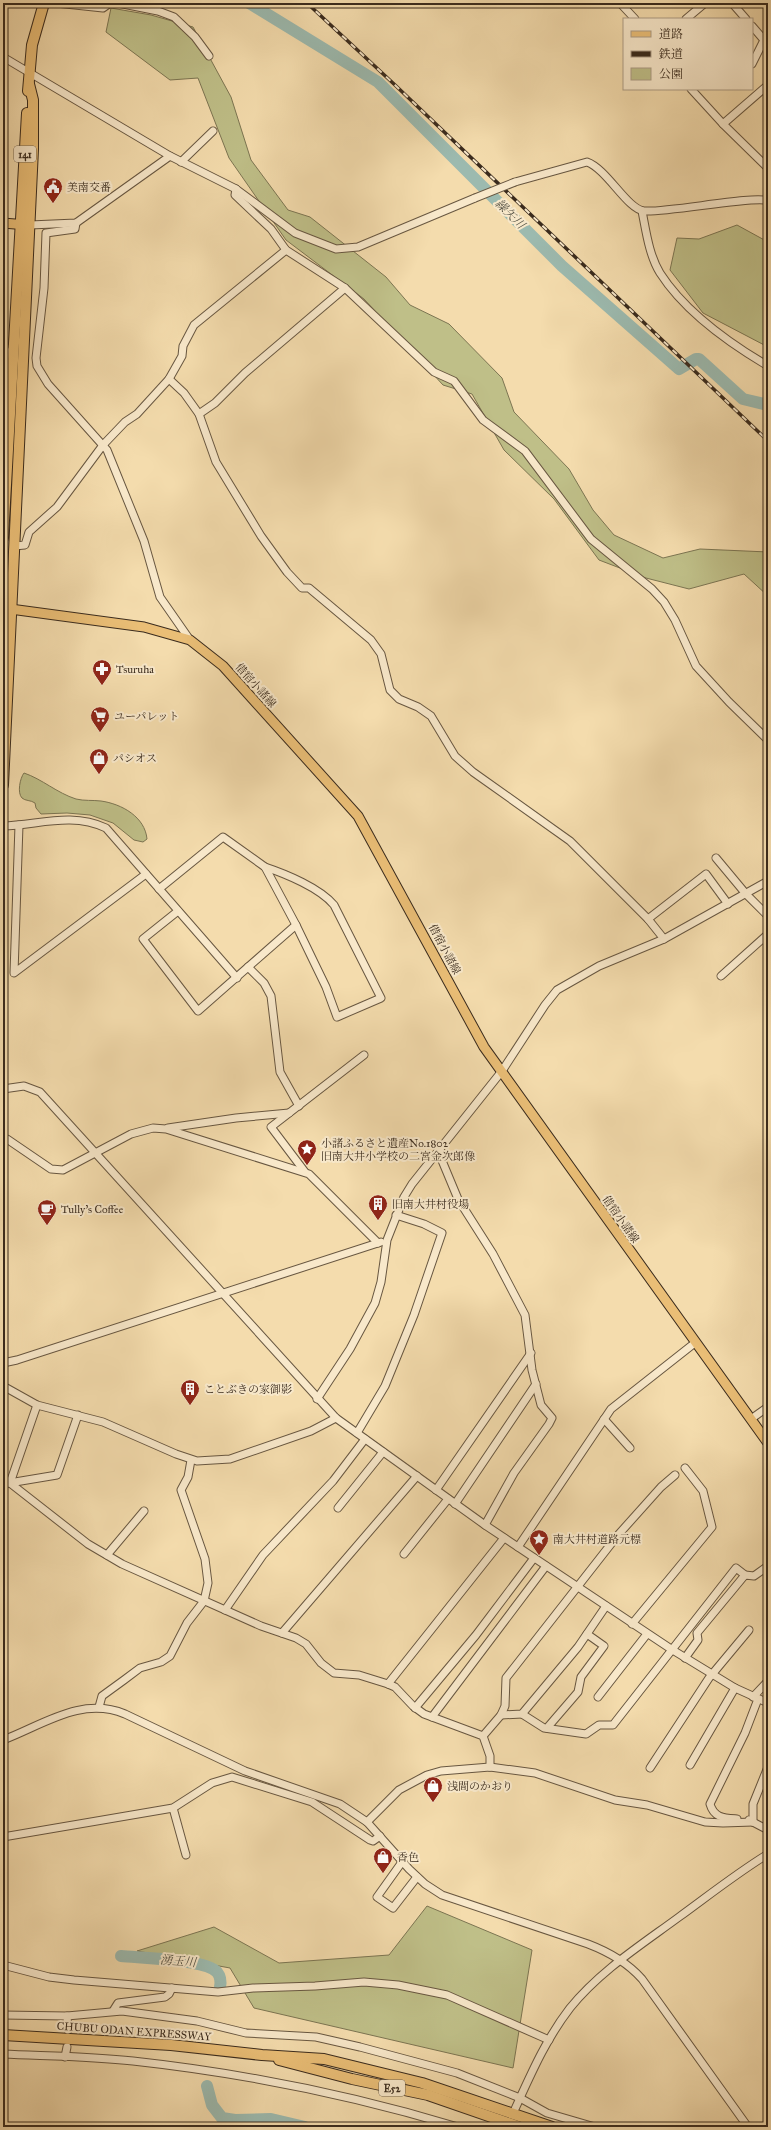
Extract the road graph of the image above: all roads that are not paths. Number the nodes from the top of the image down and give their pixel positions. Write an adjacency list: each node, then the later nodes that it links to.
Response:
1 (44, 3): 15 (highway, 141)
2 (56, 3): 3 (street)
3 (110, 3)
4 (118, 3): 12 (street)
5 (620, 3): 8 (street)
6 (704, 3): 9 (street)
7 (732, 3): 10 (street)
8 (634, 18)
9 (687, 18)
10 (745, 18)
11 (753, 27): 14 (street)
12 (209, 56)
13 (3, 57): 15 (street)
14 (753, 62)
15 (29, 79): 21 (street); 30 (highway, 141)
16 (768, 85): 18 (street)
17 (692, 90): 19 (street)
18 (755, 91): 19 (street)
19 (722, 124): 24 (street)
20 (213, 131): 23 (street)
21 (170, 156): 23 (street); 29 (street)
22 (768, 156): 24 (street)
23 (181, 162): 25 (street)
24 (765, 165)
25 (236, 188): 27 (street, bridge); 31 (street)
26 (768, 201): 27 (street)
27 (642, 211): 35 (street)
28 (3, 223): 30 (main road)
29 (76, 223): 30 (street); 38 (street)
30 (25, 225): 34 (highway, 141); 40 (highway, 141)
31 (286, 250): 32 (street); 36 (street)
32 (345, 288): 37 (street); 43 (street)
33 (3, 332): 34 (street)
34 (12, 361): 39 (highway, 141)
35 (768, 366)
36 (169, 379): 37 (street); 38 (street)
37 (199, 414): 56 (street)
38 (103, 445): 40 (street); 42 (street)
39 (3, 538)
40 (14, 546): 41 (highway, 141)
41 (7, 608): 42 (main road, 借宿小諸線); 44 (highway, 141)
42 (190, 640): 64 (main road, 借宿小諸線)
43 (768, 740)
44 (3, 785)
45 (20, 825): 46 (street); 49 (street); 49 (street)
46 (3, 826)
47 (716, 858): 52 (street)
48 (265, 867): 51 (street); 57 (street); 57 (street)
49 (146, 874): 51 (street)
50 (768, 881): 52 (street)
51 (159, 889): 54 (street)
52 (746, 894): 53 (street); 55 (street)
53 (728, 904): 56 (street); 59 (street)
54 (178, 911): 62 (street); 62 (street)
55 (768, 916)
56 (648, 918): 59 (street)
57 (296, 924): 60 (street)
58 (768, 934): 61 (street)
59 (664, 938): 64 (street)
60 (248, 967): 62 (street); 66 (street)
61 (721, 976)
62 (237, 978)
63 (364, 1055): 66 (street)
64 (502, 1071): 70 (street); 77 (main road, 借宿小諸線)
65 (3, 1089): 71 (street)
66 (298, 1106): 67 (street)
67 (289, 1113): 68 (street); 72 (street)
68 (166, 1129): 71 (street); 72 (street)
69 (7, 1139): 71 (street)
70 (438, 1151): 73 (street); 78 (street)
71 (97, 1154): 76 (street)
72 (305, 1172): 75 (street)
73 (396, 1215): 74 (street); 89 (street)
74 (387, 1240): 75 (street); 82 (street)
75 (378, 1243): 76 (street)
76 (224, 1293): 79 (street); 82 (street)
77 (696, 1342): 87 (street); 88 (main road, 借宿小諸線)
78 (530, 1353): 80 (street); 99 (street)
79 (3, 1363)
80 (536, 1384): 101 (street); 104 (street)
81 (3, 1386): 83 (street)
82 (317, 1398): 86 (street)
83 (37, 1405): 85 (street); 98 (street)
84 (768, 1407): 88 (street)
85 (78, 1416): 94 (street); 98 (street)
86 (336, 1418): 89 (street); 94 (street)
87 (604, 1418): 92 (street); 106 (street)
88 (751, 1419): 91 (main road, 借宿小諸線)
89 (357, 1433): 90 (street)
90 (365, 1439): 93 (street); 116 (street)
91 (768, 1443)
92 (630, 1448)
93 (383, 1452): 96 (street); 102 (street)
94 (191, 1460): 114 (street)
95 (685, 1468): 117 (street)
96 (417, 1476): 99 (street); 119 (street)
97 (675, 1476): 113 (street)
98 (7, 1483): 108 (street)
99 (436, 1490): 100 (street)
100 (448, 1498): 101 (street); 107 (street)
101 (455, 1504): 104 (street)
102 (338, 1508)
103 (144, 1511): 108 (street)
104 (485, 1525): 105 (street)
105 (504, 1538): 106 (street); 126 (street)
106 (518, 1547): 109 (street)
107 (404, 1554)
108 (107, 1555): 114 (street)
109 (534, 1558): 110 (street); 132 (street)
110 (546, 1566): 113 (street); 135 (street)
111 (768, 1566): 112 (street)
112 (745, 1575): 122 (street); 123 (street)
113 (577, 1587): 115 (street); 134 (street)
114 (204, 1601): 116 (street); 131 (street)
115 (606, 1606): 117 (street); 120 (street)
116 (225, 1610): 119 (street)
117 (632, 1624): 121 (street)
118 (749, 1630): 124 (street)
119 (282, 1634): 126 (street)
120 (587, 1634): 133 (street); 136 (street)
121 (647, 1634): 122 (street); 128 (street)
122 (671, 1649): 123 (street); 136 (street)
123 (685, 1658): 124 (street)
124 (714, 1674): 127 (street); 142 (street)
125 (768, 1681): 129 (street)
126 (388, 1684): 132 (street)
127 (735, 1688): 129 (street); 139 (street)
128 (598, 1698)
129 (755, 1698): 130 (street); 145 (street)
130 (768, 1703)
131 (99, 1707): 138 (street); 144 (street)
132 (415, 1708): 135 (street)
133 (522, 1714): 134 (street); 136 (street)
134 (501, 1715): 137 (street)
135 (432, 1718): 137 (street)
136 (547, 1728)
137 (483, 1736): 140 (street)
138 (3, 1740)
139 (690, 1765)
140 (490, 1767): 144 (street); 145 (street)
141 (768, 1767): 145 (street)
142 (650, 1768)
143 (173, 1808): 147 (street); 148 (street); 150 (street)
144 (367, 1822): 147 (street)
145 (753, 1822): 146 (street)
146 (768, 1830)
147 (380, 1836): 151 (street)
148 (3, 1837)
149 (768, 1854): 153 (street)
150 (186, 1855)
151 (402, 1862): 152 (street); 152 (street)
152 (417, 1877): 153 (street)
153 (621, 1960): 161 (street); 174 (street)
154 (3, 1965): 155 (street)
155 (172, 1988): 156 (street); 161 (street)
156 (113, 2011): 158 (street); 166 (street)
157 (3, 2015): 158 (street)
158 (67, 2016): 159 (street)
159 (68, 2030)
160 (3, 2035): 164 (highway, CHUBU ODAN EXPRESSWAY / E52)
161 (549, 2040): 166 (street)
162 (67, 2047): 165 (street)
163 (3, 2054): 165 (street)
164 (262, 2055): 167 (highway, CHUBU ODAN EXPRESSWAY / E52); 170 (highway, CHUBU ODAN EXPRESSWAY / E52)
165 (65, 2057): 169 (street)
166 (520, 2098): 168 (street); 173 (street)
167 (498, 2108): 171 (highway); 172 (highway)
168 (516, 2109)
169 (458, 2127)
170 (520, 2127)
171 (539, 2127)
172 (552, 2127)
173 (594, 2127)
174 (748, 2127)

